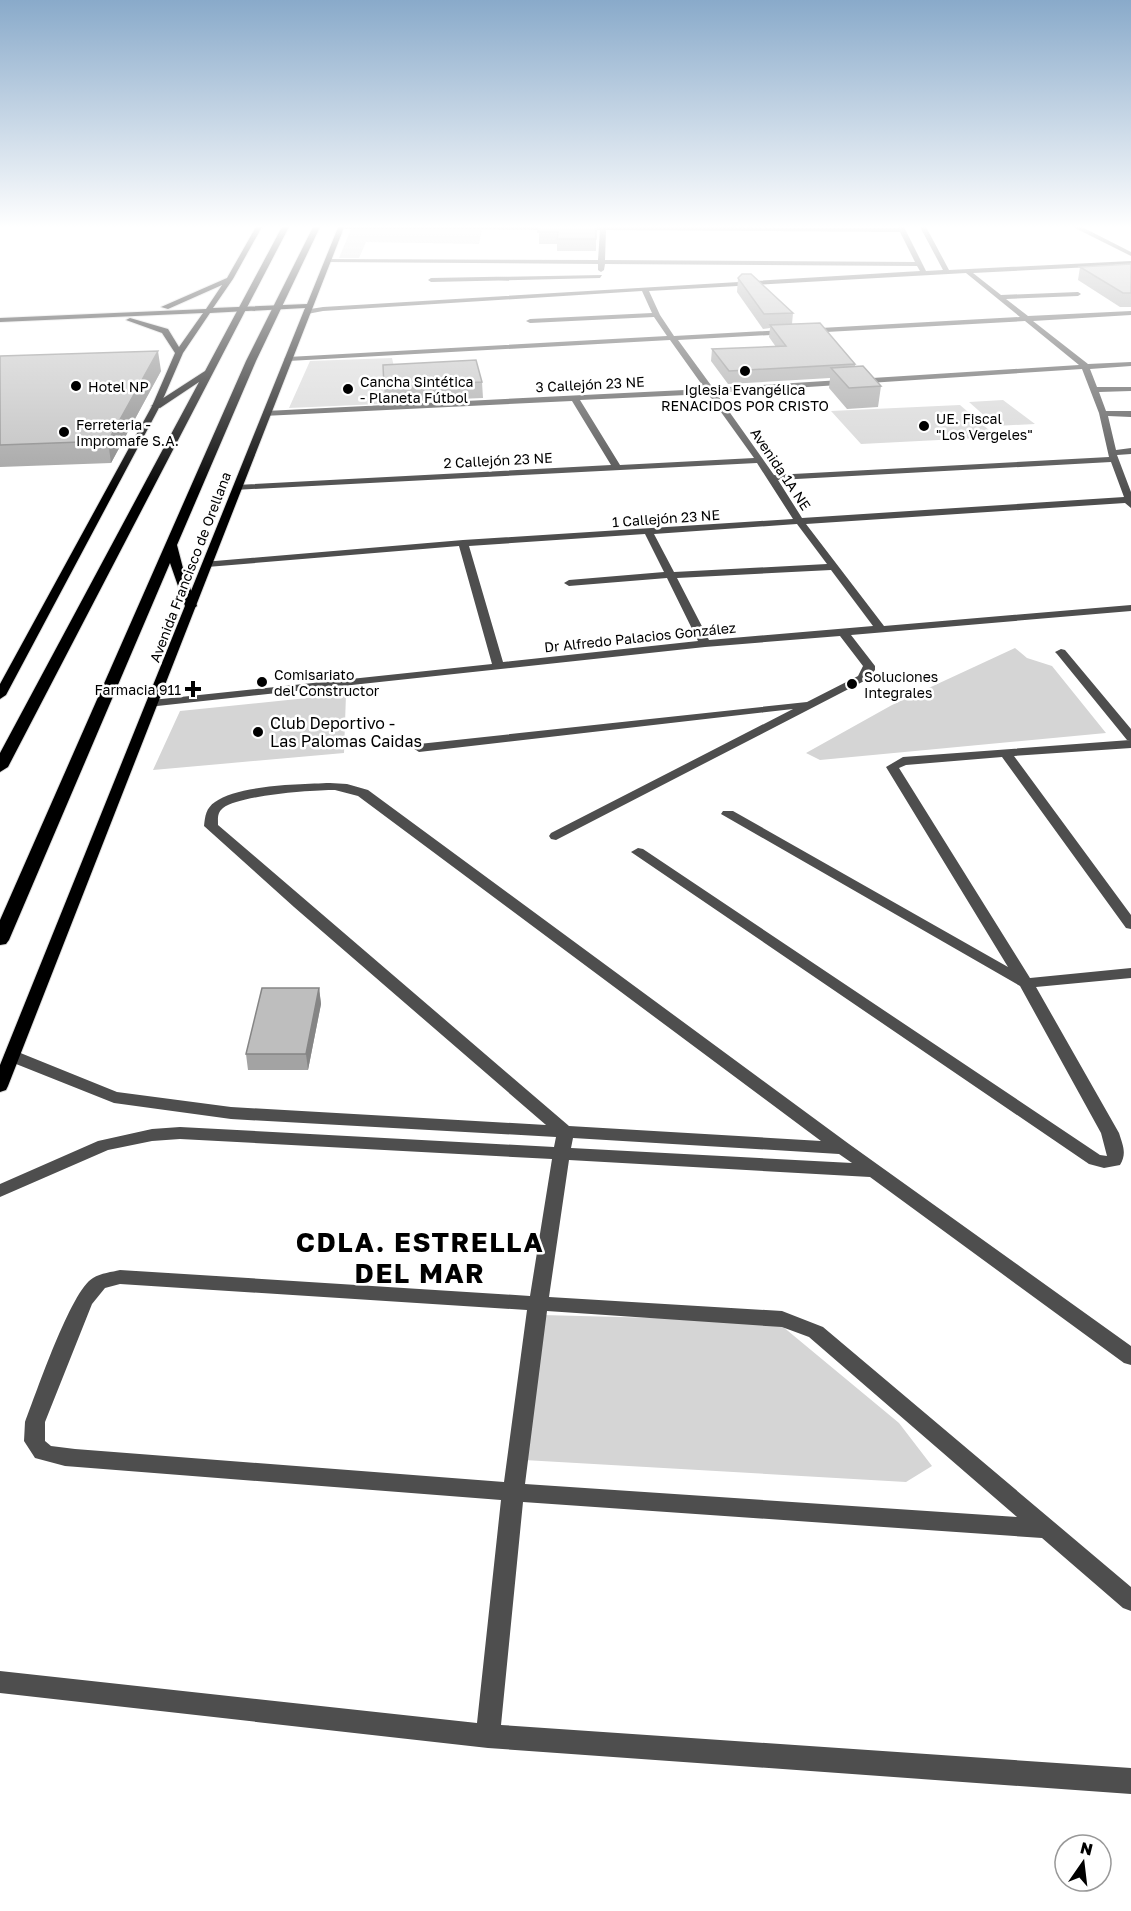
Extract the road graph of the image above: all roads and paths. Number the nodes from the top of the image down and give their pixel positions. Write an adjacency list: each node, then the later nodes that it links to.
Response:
1 (116, 314): 11 (main road)
2 (194, 314): 12 (main road)
3 (206, 314): 16 (main road)
4 (240, 314): 20 (highway)
5 (274, 314): 39 (highway, Avenida Francisco de Orellana)
6 (306, 314): 17 (main road, Avenida Francisco de Orellana)
7 (1022, 314): 10 (street)
8 (1111, 314): 10 (street)
9 (656, 315): 13 (street); 15 (street, Avenida 1A NE)
10 (1027, 319): 15 (street); 19 (street)
11 (0, 320)
12 (130, 320): 14 (main road); 16 (main road)
13 (530, 321)
14 (0, 326)
15 (673, 339): 17 (street); 23 (street, Avenida 1A NE)
16 (179, 353): 25 (main road)
17 (288, 359): 27 (main road, Avenida Francisco de Orellana)
18 (1131, 364): 19 (street, 3 Callejón 23 NE)
19 (1085, 366): 22 (street); 23 (street, 3 Callejón 23 NE)
20 (209, 371): 25 (highway); 59 (highway)
21 (1131, 389): 22 (street)
22 (1094, 390): 26 (street)
23 (711, 391): 24 (street, 3 Callejón 23 NE); 31 (street, Avenida 1A NE)
24 (575, 398): 27 (street, 3 Callejón 23 NE); 32 (street)
25 (156, 406): 52 (main road)
26 (1103, 413): 28 (street); 30 (street)
27 (266, 414): 35 (main road, Avenida Francisco de Orellana)
28 (1131, 414)
29 (1131, 451): 30 (street)
30 (1113, 456): 33 (street); 34 (street)
31 (760, 460): 32 (street, 2 Callejón 23 NE); 33 (street, Avenida 1A NE)
32 (616, 468): 35 (street, 2 Callejón 23 NE)
33 (771, 478): 37 (street, Avenida 1A NE)
34 (1127, 486): 36 (street)
35 (237, 488): 41 (main road, Avenida Francisco de Orellana)
36 (1129, 503): 37 (street, 1 Callejón 23 NE)
37 (800, 522): 38 (street, 1 Callejón 23 NE); 42 (street, Avenida 1A NE)
38 (649, 533): 40 (street, 1 Callejón 23 NE); 43 (street)
39 (171, 543): 45 (highway); 64 (highway, Avenida Francisco de Orellana)
40 (463, 543): 41 (street, 1 Callejón 23 NE); 51 (street)
41 (207, 564): 45 (main road, Avenida Francisco de Orellana)
42 (836, 567): 43 (street); 47 (street, Avenida 1A NE)
43 (670, 575): 44 (street); 49 (street)
44 (569, 583)
45 (191, 606): 54 (main road, Avenida Francisco de Orellana)
46 (1131, 608): 47 (street, Dr Alfredo Palacios González)
47 (881, 629): 48 (street, Dr Alfredo Palacios González)
48 (843, 632): 49 (street, Dr Alfredo Palacios González); 53 (street)
49 (705, 644): 51 (street, Dr Alfredo Palacios González)
50 (1061, 652): 55 (street)
51 (499, 667): 54 (street, Dr Alfredo Palacios González)
52 (0, 695)
53 (812, 703): 57 (street); 61 (street)
54 (152, 704): 67 (main road, Avenida Francisco de Orellana)
55 (1131, 736)
56 (1131, 744): 58 (street)
57 (419, 748)
58 (1005, 753): 63 (street); 66 (street)
59 (0, 767)
60 (728, 814): 66 (street)
61 (556, 836)
62 (638, 852): 66 (street)
63 (1131, 926)
64 (0, 940)
65 (1131, 973): 66 (street)
66 (1026, 983)
67 (12, 1056): 68 (main road, Avenida Francisco de Orellana); 69 (street)
68 (0, 1086)
69 (565, 1132): 70 (street); 70 (street); 71 (street)
70 (843, 1148): 72 (street)
71 (562, 1155): 72 (street); 73 (street); 74 (street)
72 (877, 1171): 75 (street)
73 (0, 1191)
74 (538, 1303): 76 (street); 76 (street); 77 (street)
75 (1131, 1358)
76 (513, 1492): 77 (street); 80 (street)
77 (1046, 1529): 78 (street)
78 (1131, 1601)
79 (0, 1682): 80 (street)
80 (488, 1736): 81 (street)
81 (1131, 1781)

